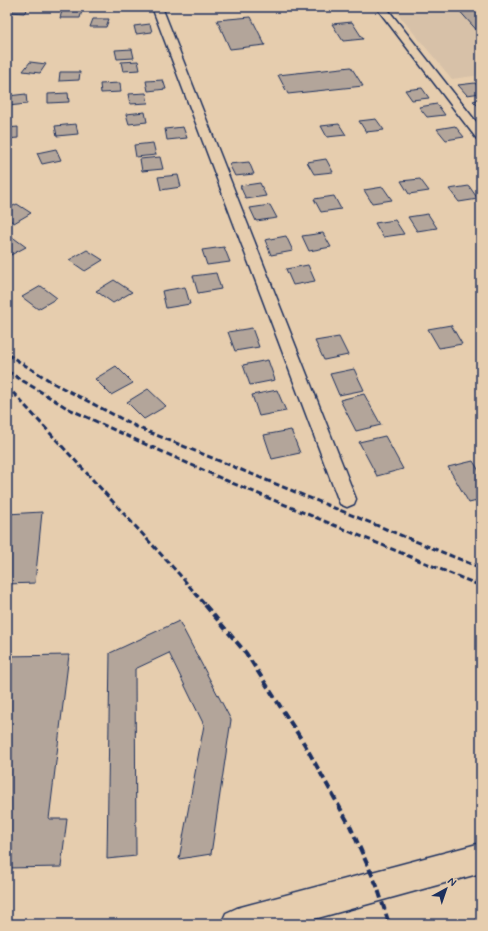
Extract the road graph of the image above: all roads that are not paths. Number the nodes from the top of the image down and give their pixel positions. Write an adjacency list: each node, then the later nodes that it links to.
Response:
1 (157, 7): 4 (street)
2 (381, 7): 3 (street)
3 (481, 136)
4 (347, 499)
5 (481, 858): 6 (street)
6 (237, 924)

